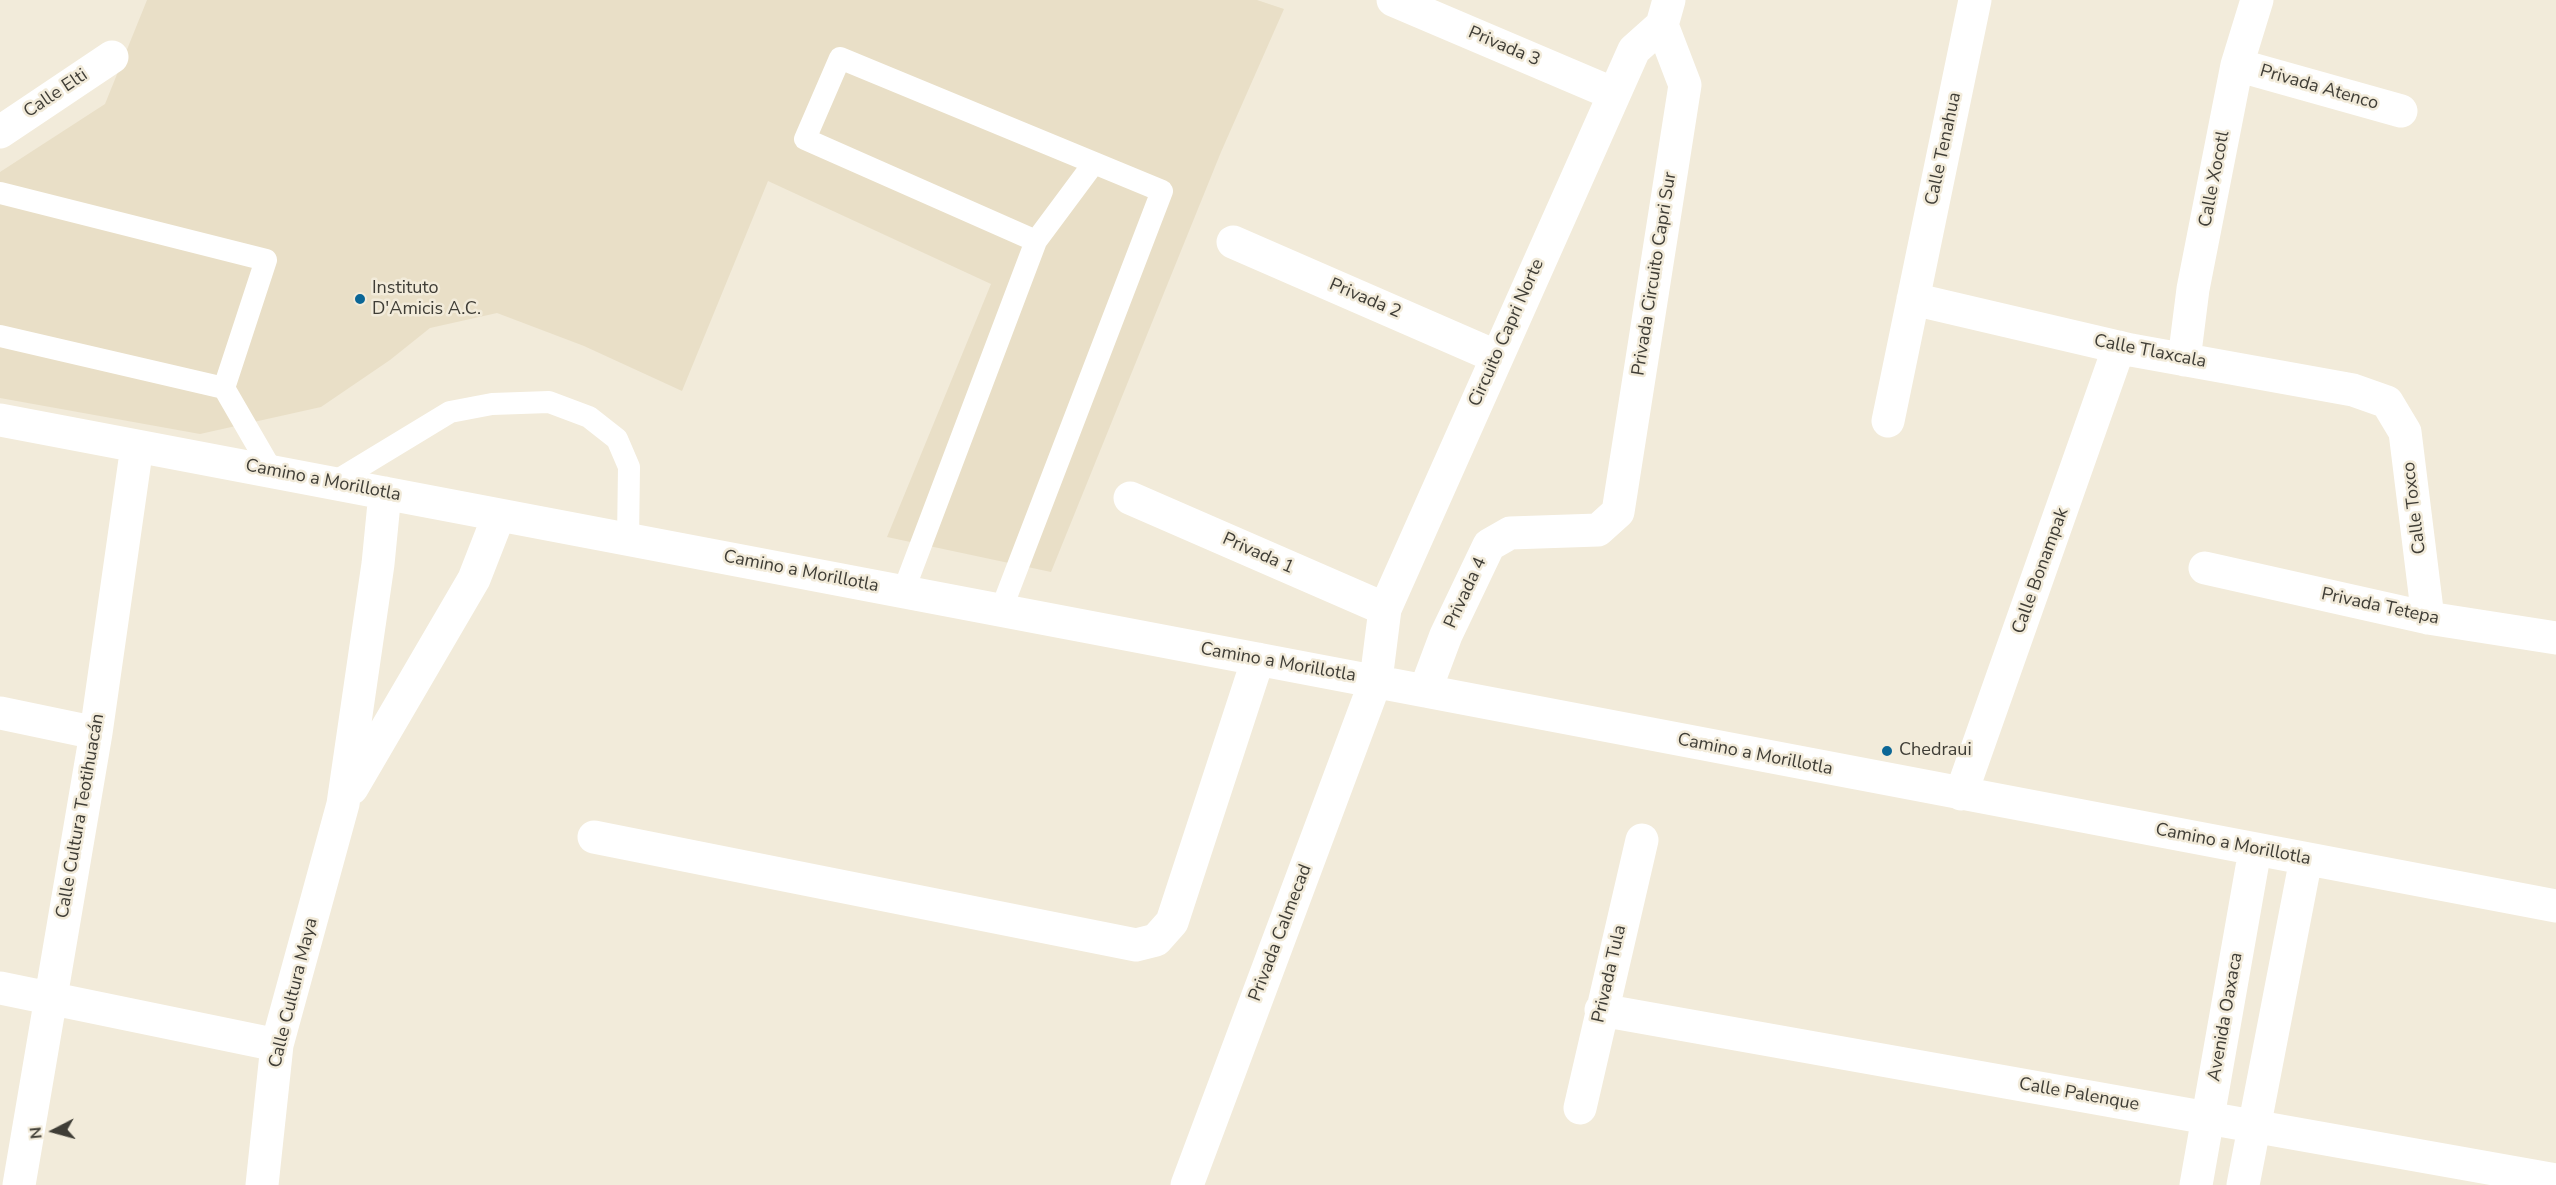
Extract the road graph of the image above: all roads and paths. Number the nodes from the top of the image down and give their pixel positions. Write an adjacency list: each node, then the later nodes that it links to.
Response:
1 (1393, 0): 7 (street, Privada 3)
2 (1975, 0): 14 (street, Calle Tenahua)
3 (2257, 0): 6 (street, Calle Xocotl)
4 (1665, 13): 7 (street, Circuito Capri Norte); 29 (street, Privada Circuito Capri Sur)
5 (112, 57): 9 (street, Calle Elti)
6 (2237, 65): 8 (street, Privada Atenco); 18 (street, Calle Xocotl)
7 (1614, 94): 17 (street, Circuito Capri Norte)
8 (2401, 111)
9 (0, 132)
10 (1094, 163): 12 (lane); 12 (lane); 34 (lane)
11 (0, 193): 19 (lane)
12 (1036, 241): 32 (lane)
13 (1233, 242): 17 (street, Privada 2)
14 (1913, 299): 16 (street, Calle Tlaxcala); 22 (street, Calle Tenahua)
15 (0, 336): 19 (lane)
16 (2119, 347): 18 (street, Calle Tlaxcala); 42 (street, Calle Bonampak)
17 (1497, 357): 33 (street, Circuito Capri Norte)
18 (2184, 360): 20 (street, Calle Tlaxcala)
19 (224, 388): 24 (lane)
20 (2387, 402): 35 (street, Calle Toxco)
21 (0, 420): 23 (street, Camino a Morillotla)
22 (1888, 421)
23 (137, 446): 24 (street, Camino a Morillotla); 41 (street, Calle Cultura Teotihuacán)
24 (272, 471): 25 (street, Camino a Morillotla)
25 (333, 483): 26 (street, Camino a Morillotla); 30 (lane)
26 (385, 493): 28 (street, Camino a Morillotla); 43 (street, Calle Cultura Maya)
27 (1130, 498): 33 (street, Privada 1)
28 (499, 515): 30 (street, Camino a Morillotla); 43 (street, Calle Cultura Maya)
29 (1608, 522): 39 (street, Privada 4)
30 (628, 540): 32 (street, Camino a Morillotla)
31 (2205, 568): 35 (street, Privada Tetepa)
32 (903, 592): 34 (street, Camino a Morillotla)
33 (1385, 609): 38 (street, Circuito Capri Norte)
34 (1001, 610): 37 (street, Camino a Morillotla)
35 (2428, 618): 36 (street, Privada Tetepa)
36 (2556, 638)
37 (1258, 659): 38 (street, Camino a Morillotla); 44 (street)
38 (1376, 680): 39 (street, Camino a Morillotla); 59 (street, Privada Calmecad)
39 (1425, 692): 42 (street, Camino a Morillotla)
40 (0, 713): 41 (street)
41 (96, 733): 50 (street, Calle Cultura Teotihuacán)
42 (1961, 794): 46 (street, Camino a Morillotla)
43 (343, 804): 52 (street, Calle Cultura Maya)
44 (594, 837)
45 (1642, 840): 51 (street, Privada Tula)
46 (2255, 850): 47 (street, Camino a Morillotla); 54 (street, Avenida Oaxaca)
47 (2306, 859): 48 (street, Camino a Morillotla); 55 (street)
48 (2556, 906)
49 (0, 988): 50 (street)
50 (51, 997): 52 (street); 57 (street, Calle Cultura Teotihuacán)
51 (1601, 1010): 53 (street, Privada Tula); 54 (street, Calle Palenque)
52 (277, 1045): 58 (street, Calle Cultura Maya)
53 (1580, 1108)
54 (2208, 1119): 55 (street, Calle Palenque); 60 (street, Avenida Oaxaca)
55 (2254, 1127): 56 (street, Calle Palenque); 61 (street)
56 (2556, 1180)
57 (19, 1185)
58 (262, 1185)
59 (1187, 1185)
60 (2196, 1185)
61 (2243, 1185)

